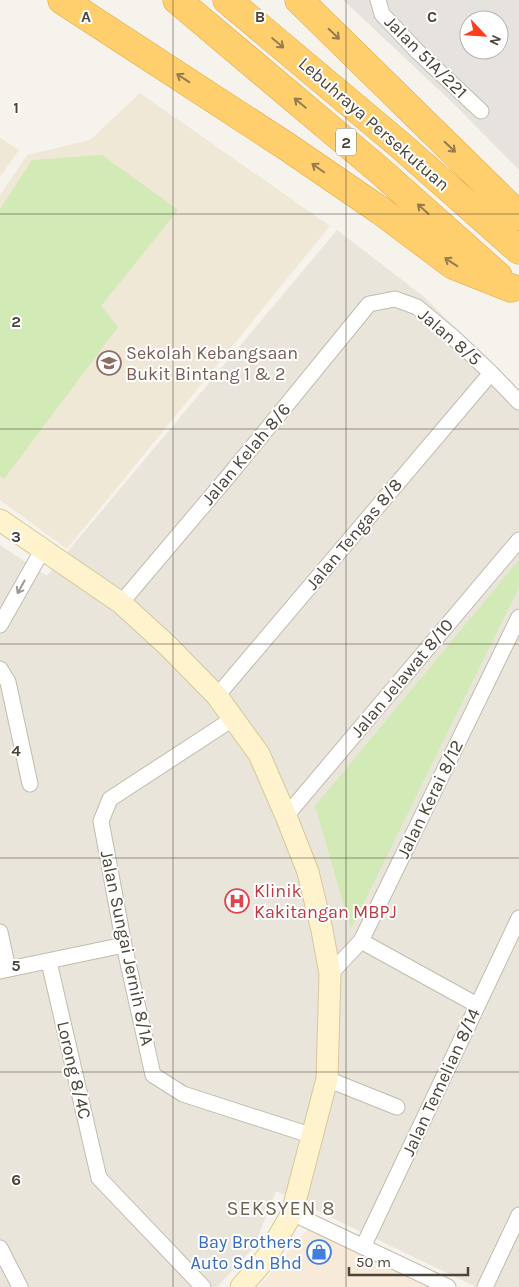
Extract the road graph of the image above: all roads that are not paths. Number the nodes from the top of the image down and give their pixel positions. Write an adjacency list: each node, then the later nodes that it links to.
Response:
1 (62, 0): 9 (highway, one-way to 1)
2 (177, 0): 9 (highway, Lebuhraya Persekutuan / 2, one-way to 2)
3 (227, 0): 8 (highway, Lebuhraya Persekutuan / 2, one-way to 8)
4 (299, 0): 7 (highway, one-way to 7)
5 (378, 0): 6 (street, Jalan 51A/221)
6 (481, 110)
7 (519, 216)
8 (519, 250)
9 (515, 293)
10 (369, 304): 11 (street, Jalan 8/5); 16 (street, Jalan Kelah 8/6)
11 (491, 373): 12 (street, Jalan 8/5); 20 (street, Jalan Tengas 8/8)
12 (519, 402)
13 (0, 520): 15 (street)
14 (519, 540): 23 (street, Jalan Jelawat 8/10)
15 (43, 549): 16 (street); 18 (street, one-way to 18)
16 (121, 602): 20 (street)
17 (519, 617): 26 (street, Jalan Kerai 8/12)
18 (0, 625)
19 (0, 669): 22 (street)
20 (217, 696): 21 (street)
21 (234, 718): 23 (street); 27 (street, Jalan Sungai Jernih 8/1A)
22 (30, 784)
23 (286, 816): 30 (street)
24 (519, 918): 31 (street, Jalan Temelian 8/14)
25 (0, 932): 29 (street)
26 (361, 941): 30 (street, Jalan Kerai 8/12); 31 (street)
27 (124, 945): 28 (street); 34 (street, Jalan Sungai Jernih 8/1A)
28 (49, 962): 29 (street); 40 (street, Lorong 8/4C)
29 (4, 970)
30 (330, 974): 32 (street)
31 (477, 1005): 37 (street, Jalan Temelian 8/14)
32 (327, 1080): 33 (street); 34 (street)
33 (398, 1108)
34 (314, 1136): 35 (street)
35 (292, 1213): 37 (street); 41 (street)
36 (519, 1215): 43 (street)
37 (363, 1247): 42 (street)
38 (0, 1248): 39 (street)
39 (20, 1287)
40 (203, 1287)
41 (241, 1287)
42 (448, 1287)
43 (485, 1287)

